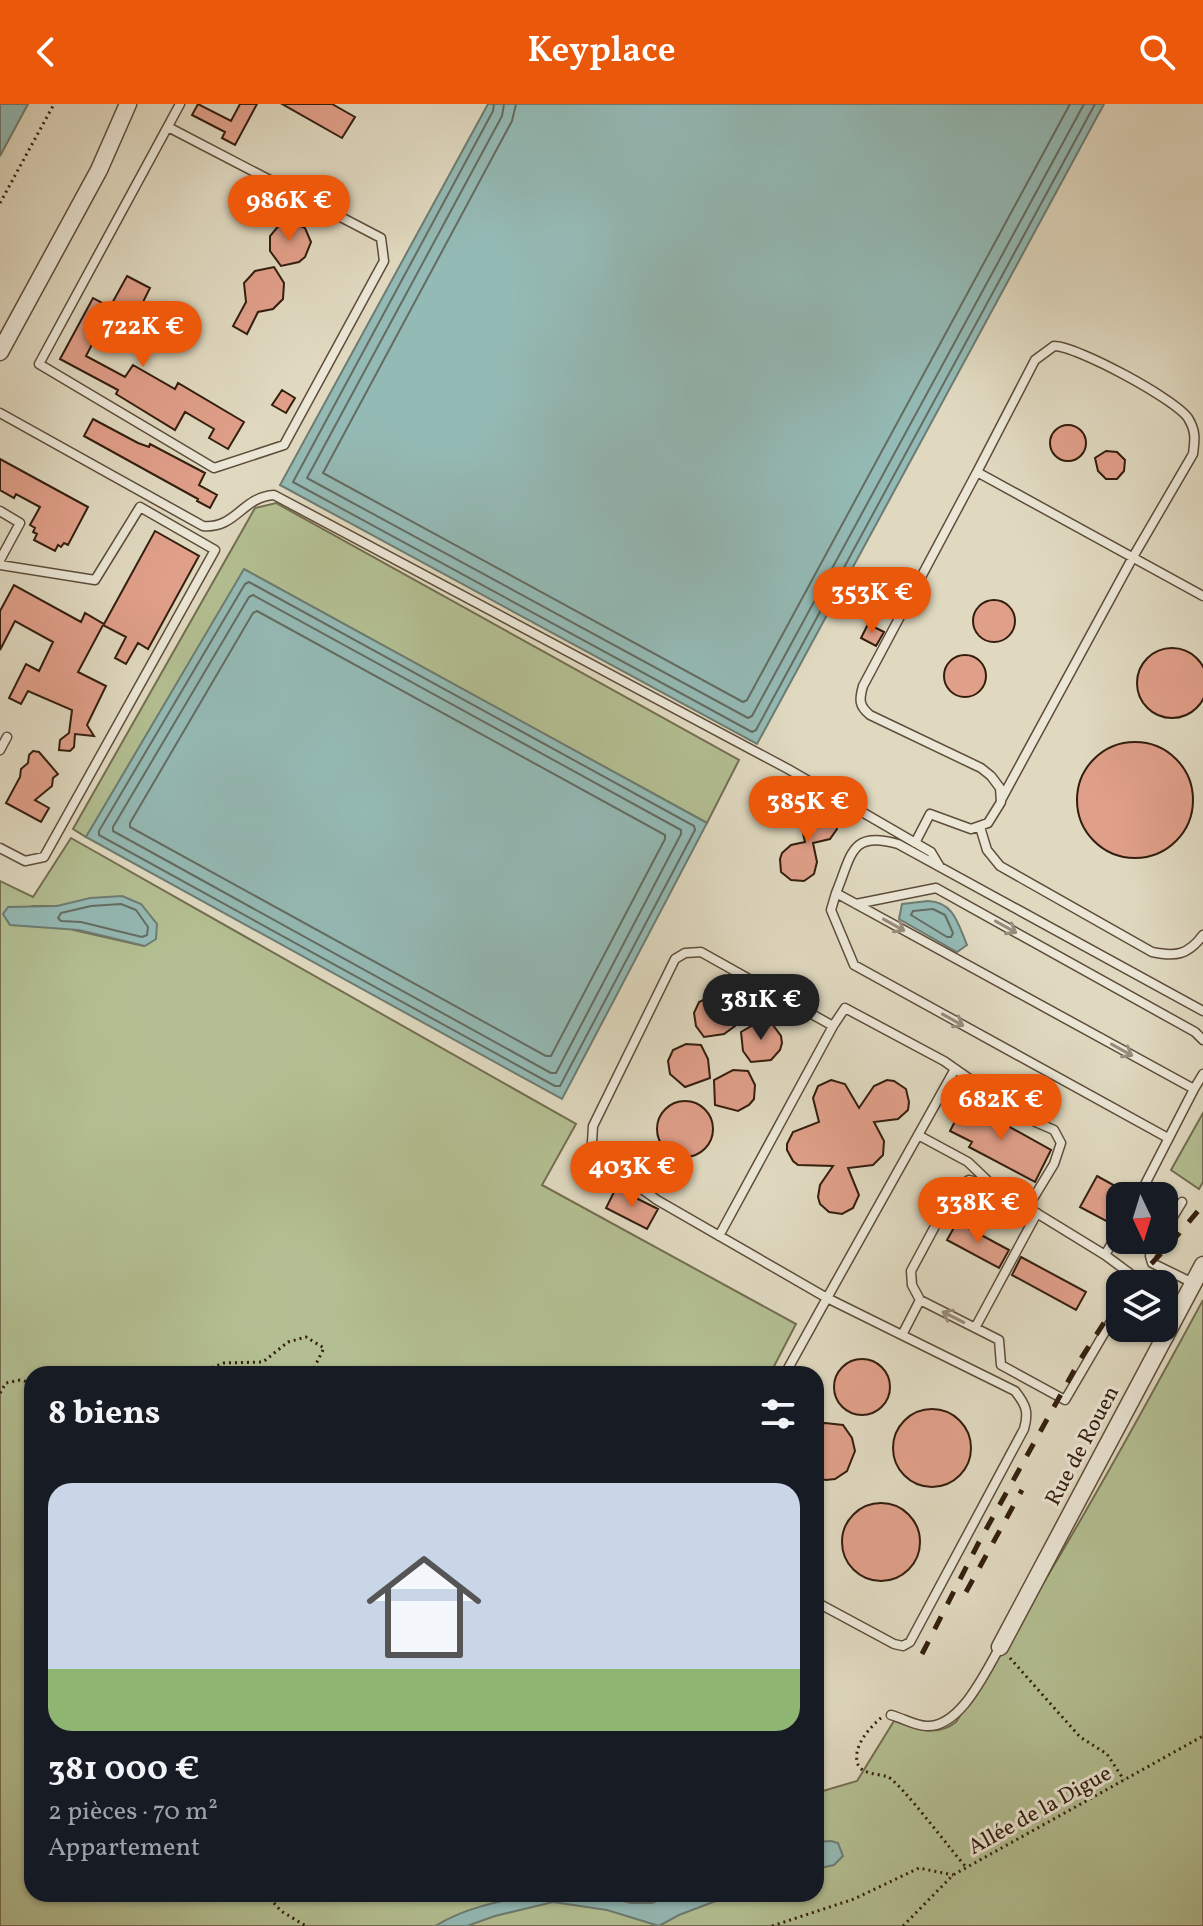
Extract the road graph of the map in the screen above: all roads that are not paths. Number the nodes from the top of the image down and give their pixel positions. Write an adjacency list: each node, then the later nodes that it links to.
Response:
1 (128, 104): 4 (street)
2 (180, 104): 3 (lane)
3 (168, 127): 3 (lane)
4 (0, 352)
5 (0, 413): 15 (lane)
6 (977, 472): 8 (lane); 8 (lane); 13 (lane)
7 (0, 511): 9 (lane)
8 (1133, 557): 10 (lane); 13 (lane)
9 (0, 563): 16 (lane)
10 (1203, 596)
11 (7, 737): 12 (lane)
12 (0, 750)
13 (1001, 802): 14 (lane)
14 (980, 827): 15 (lane); 20 (lane)
15 (915, 843): 17 (lane)
16 (0, 848)
17 (940, 867): 18 (lane); 21 (lane)
18 (836, 893): 19 (lane); 28 (lane, one-way to 28)
19 (856, 904): 23 (lane, one-way to 23); 26 (lane, one-way to 26)
20 (1203, 935)
21 (1203, 1011)
22 (833, 1026): 24 (lane); 35 (lane); 35 (lane)
23 (1203, 1040)
24 (955, 1069): 27 (lane); 32 (lane)
25 (1203, 1074): 26 (lane)
26 (1194, 1089): 28 (lane)
27 (918, 1135): 30 (lane); 41 (lane)
28 (1168, 1138): 29 (lane)
29 (1146, 1182)
30 (991, 1185): 32 (lane); 42 (lane)
31 (1182, 1202): 33 (lane)
32 (1028, 1207): 34 (lane)
33 (1178, 1209)
34 (1037, 1213): 37 (lane); 44 (lane)
35 (719, 1236): 41 (lane)
36 (1151, 1254): 40 (lane)
37 (1105, 1255): 39 (lane)
38 (1203, 1265): 40 (street, Rue de Rouen)
39 (1125, 1270)
40 (1193, 1283): 43 (street, Rue de Rouen)
41 (827, 1298): 46 (lane); 48 (lane)
42 (920, 1300): 44 (lane, one-way to 42); 46 (lane)
43 (1180, 1306): 51 (street, Rue de Rouen)
44 (975, 1328): 47 (lane)
45 (1106, 1330): 47 (lane)
46 (902, 1335): 49 (lane)
47 (1001, 1365): 49 (lane)
48 (789, 1366)
49 (994, 1380): 50 (lane)
50 (824, 1606)
51 (1000, 1647): 52 (lane)
52 (891, 1715)

